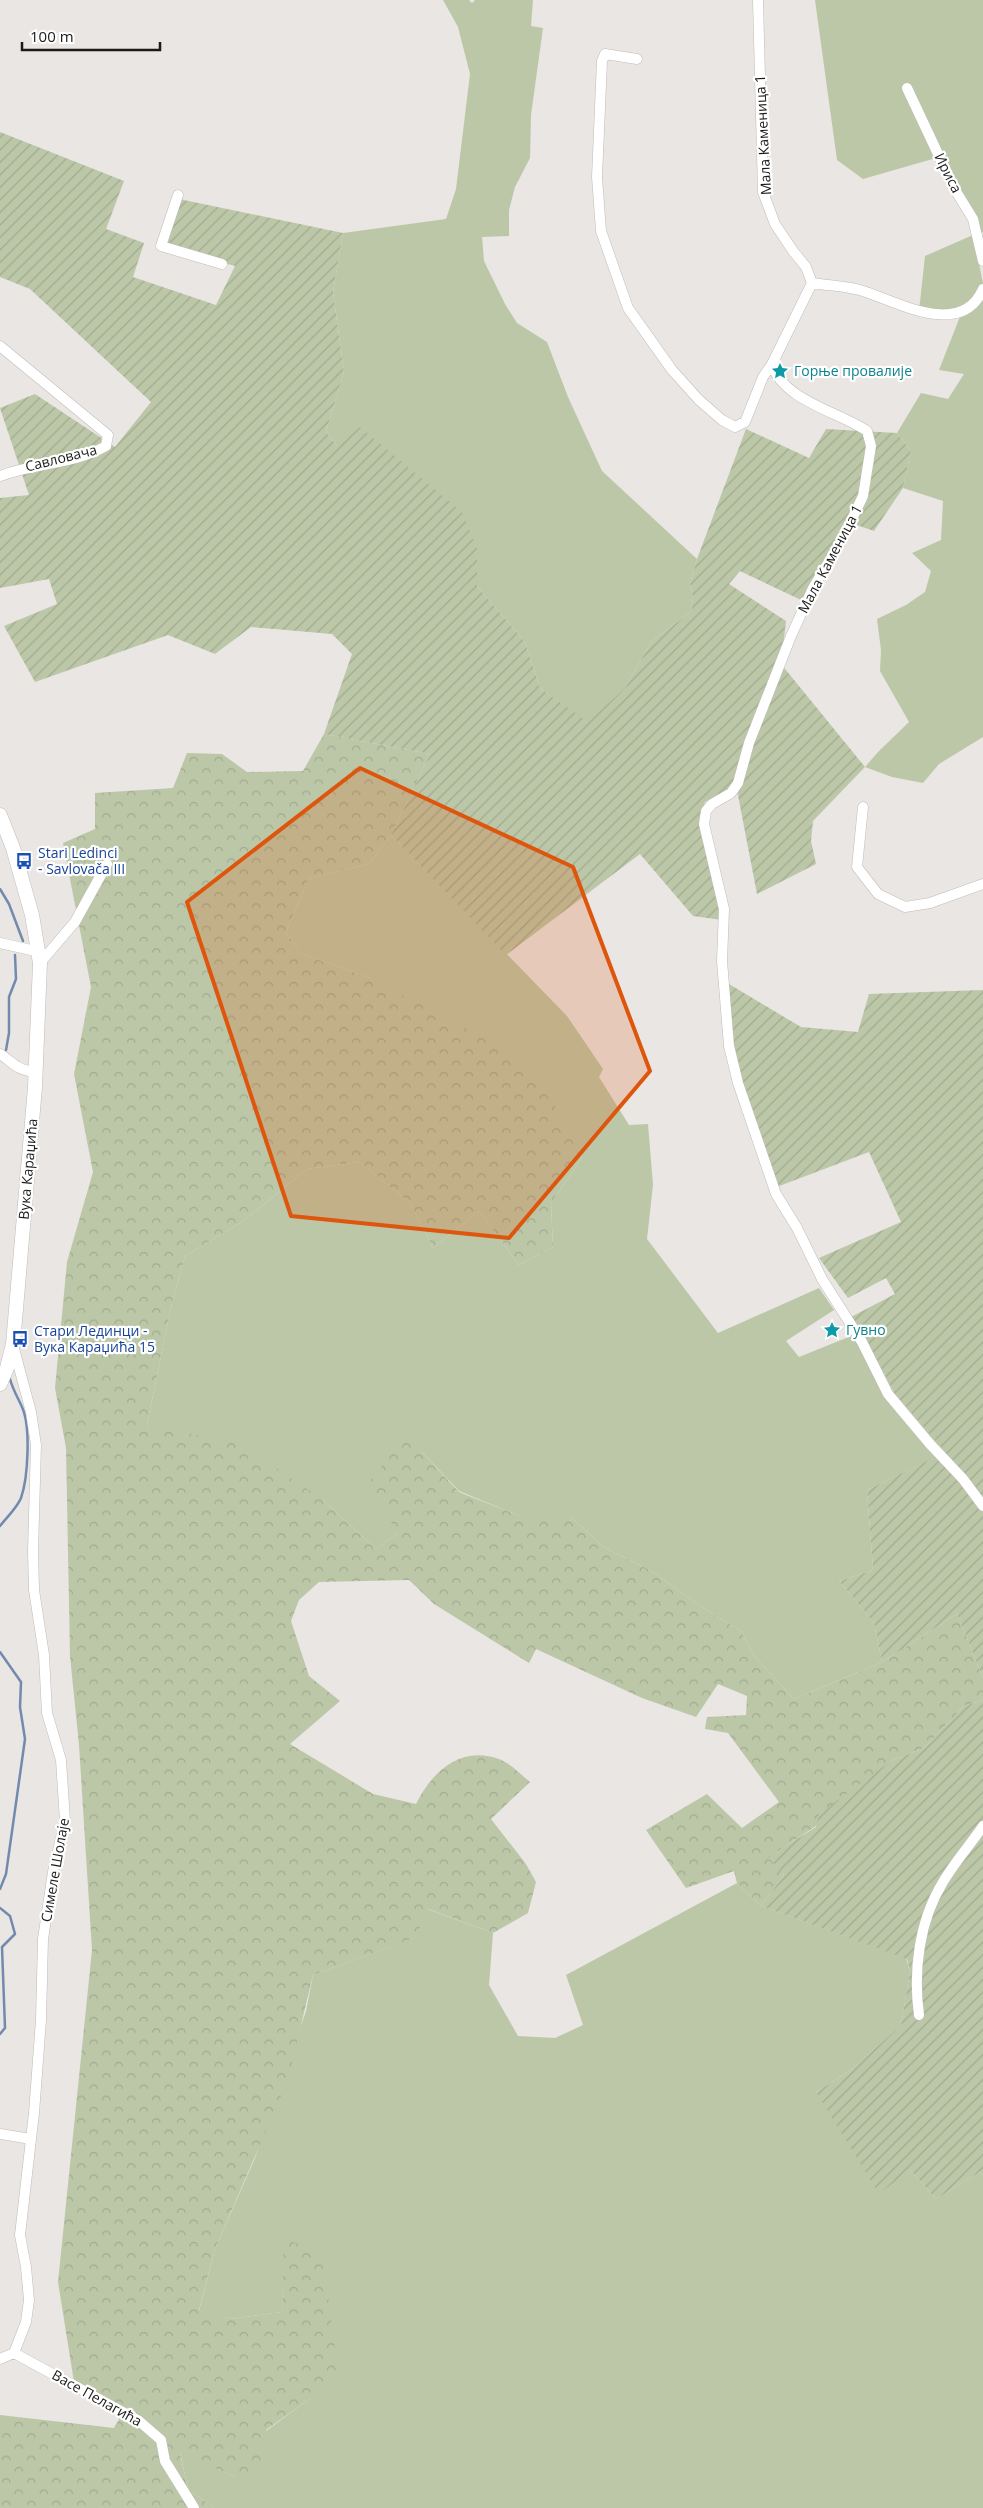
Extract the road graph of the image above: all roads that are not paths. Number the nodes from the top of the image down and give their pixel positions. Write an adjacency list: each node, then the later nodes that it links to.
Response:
1 (758, 0): 7 (street, Мала Каменица 1)
2 (637, 59): 10 (street)
3 (907, 88): 5 (street, Ириса)
4 (178, 195): 6 (street)
5 (983, 261)
6 (222, 264)
7 (812, 283): 8 (street); 10 (street)
8 (983, 289)
9 (0, 346): 11 (street, Савловача)
10 (772, 364): 22 (street, Мала Каменица 1)
11 (0, 476)
12 (863, 807): 15 (street)
13 (0, 815): 17 (street, Вука Караџића)
14 (107, 864): 17 (street)
15 (983, 884)
16 (0, 943): 17 (street)
17 (40, 957): 19 (street, Вука Караџића)
18 (0, 1054): 19 (street)
19 (35, 1072): 20 (street, Вука Караџића)
20 (13, 1344): 21 (street, Вука Караџића); 26 (street, Симеле Шолаје)
21 (0, 1384)
22 (983, 1506)
23 (983, 1826): 24 (street)
24 (919, 2015)
25 (0, 2134): 26 (street)
26 (31, 2139): 27 (street, Симеле Шолаје)
27 (14, 2353): 28 (street); 29 (street, Васе Пелагића)
28 (0, 2359)
29 (194, 2508)

